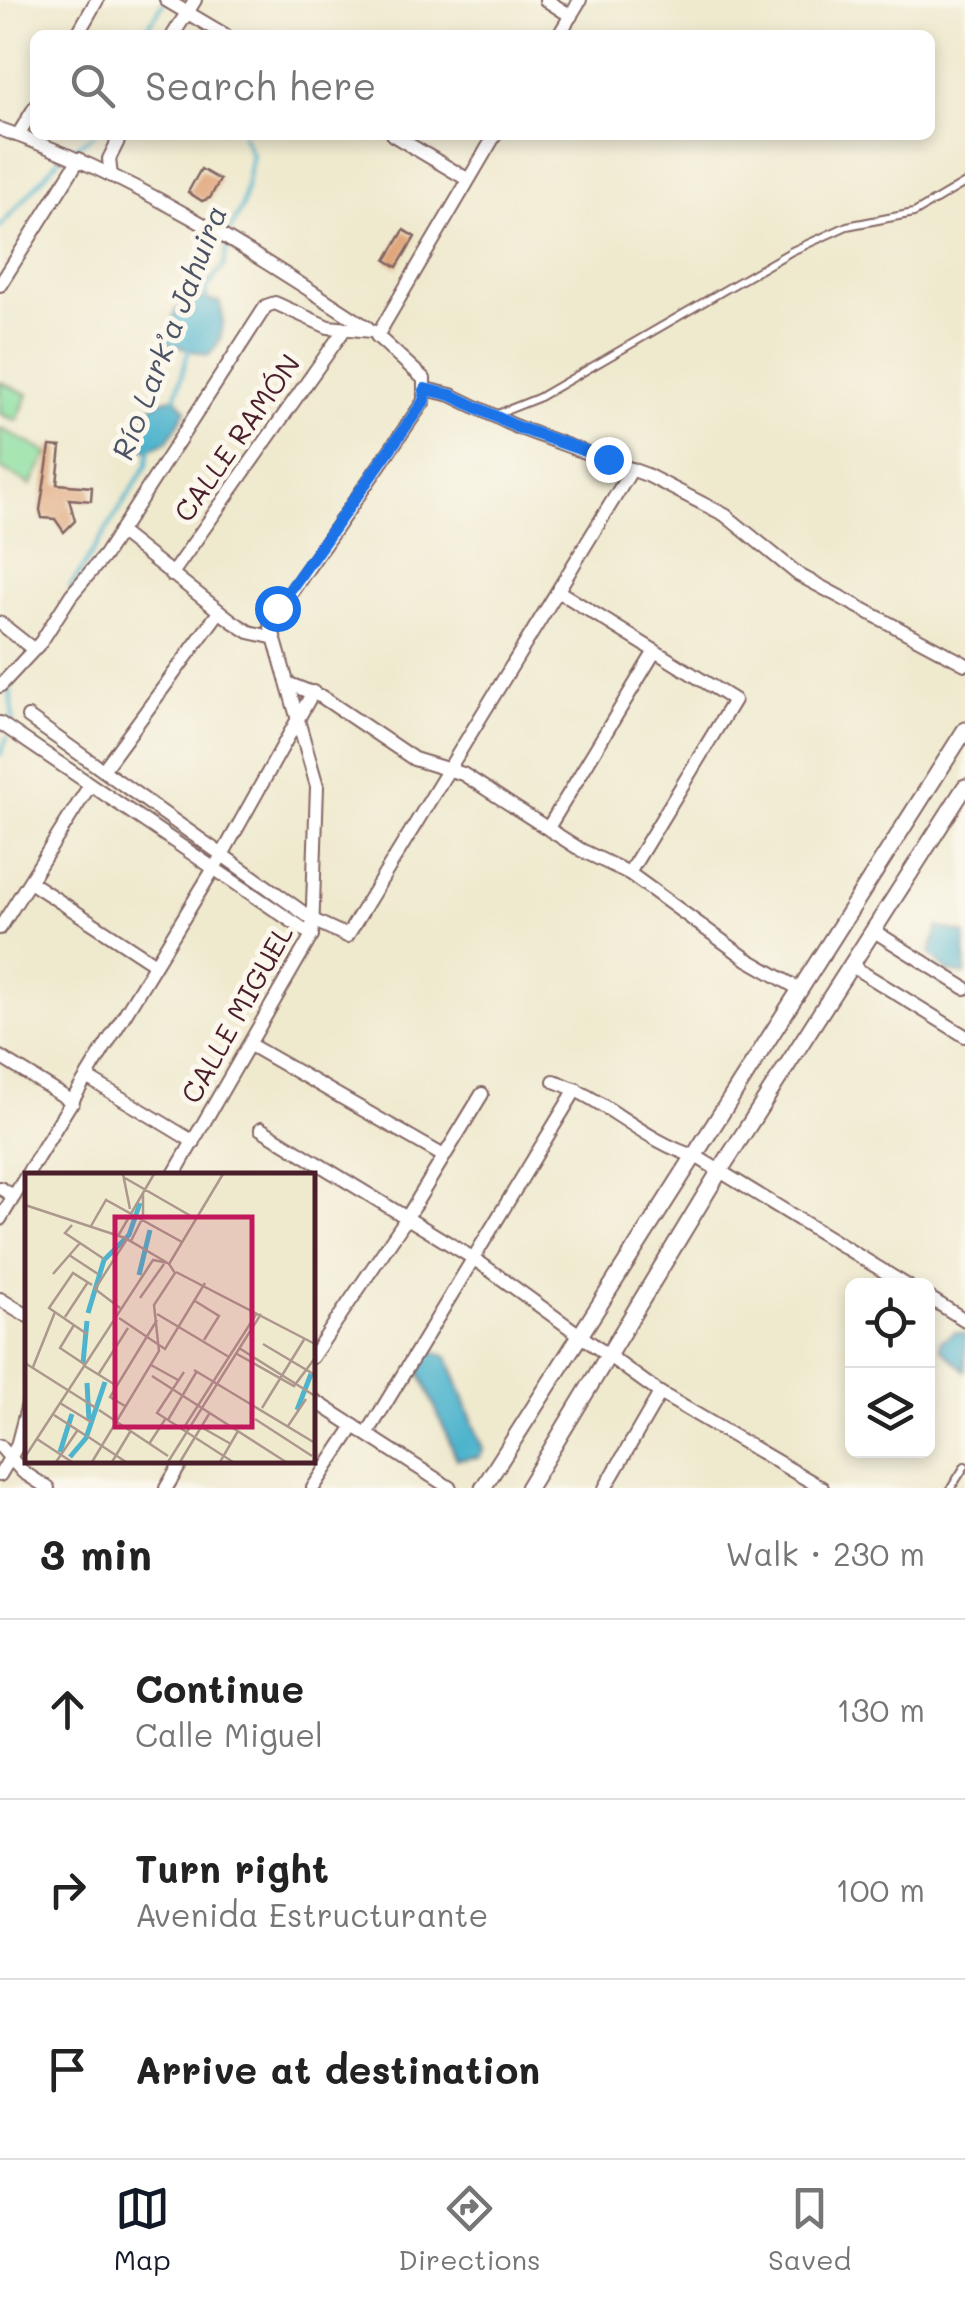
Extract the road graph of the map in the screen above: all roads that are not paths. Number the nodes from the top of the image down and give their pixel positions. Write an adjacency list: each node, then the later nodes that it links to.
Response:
1 (97, 0): 7 (street)
2 (166, 0): 5 (street)
3 (546, 0): 6 (street)
4 (580, 0): 6 (street)
5 (191, 6): 8 (street); 9 (street)
6 (571, 16): 10 (street)
7 (80, 30)
8 (176, 30)
9 (219, 30)
10 (562, 30)
11 (30, 115): 13 (street)
12 (0, 129): 13 (street)
13 (18, 135): 14 (street)
14 (30, 140)
15 (31, 140): 19 (street)
16 (118, 140): 20 (street)
17 (402, 140): 21 (street)
18 (492, 140): 21 (street)
19 (79, 158): 20 (street); 23 (street)
20 (111, 176): 25 (street)
21 (467, 178): 25 (street)
22 (965, 183): 27 (lane)
23 (0, 286)
24 (344, 330): 25 (street); 29 (street); 30 (street, CALLE RAMÓN)
25 (374, 334): 26 (street)
26 (425, 389): 27 (street); 34 (street)
27 (494, 416): 28 (street)
28 (632, 469): 31 (street); 37 (street)
29 (120, 532): 30 (street); 35 (street)
30 (171, 575): 32 (street)
31 (558, 591): 36 (street); 45 (street)
32 (219, 612): 34 (street); 46 (street)
33 (0, 623): 35 (street)
34 (270, 637): 38 (street, CALLE MIGUEL)
35 (33, 649): 39 (street)
36 (655, 651): 49 (street); 52 (street)
37 (965, 664)
38 (292, 685): 40 (street); 42 (street, CALLE MIGUEL)
39 (0, 686)
40 (314, 692): 42 (street); 45 (street)
41 (28, 717): 46 (street)
42 (300, 717): 50 (street); 55 (street, CALLE MIGUEL)
43 (0, 723): 47 (street)
44 (965, 730): 60 (street)
45 (449, 768): 49 (street); 55 (street)
46 (103, 770): 50 (street)
47 (90, 785): 51 (street); 53 (street)
48 (965, 787): 56 (street)
49 (548, 828): 52 (street)
50 (222, 854): 51 (street); 55 (street)
51 (213, 868): 55 (street); 57 (street)
52 (629, 873): 60 (street)
53 (30, 882): 54 (street); 57 (street)
54 (0, 928)
55 (314, 928): 62 (street, CALLE MIGUEL)
56 (874, 930): 58 (street); 59 (street)
57 (152, 962): 64 (street)
58 (852, 966): 61 (street); 73 (street)
59 (965, 988)
60 (801, 990): 72 (street)
61 (965, 1036)
62 (252, 1046): 70 (street, CALLE MIGUEL); 71 (street)
63 (0, 1057): 68 (street)
64 (88, 1078): 68 (street); 70 (street)
65 (554, 1081): 66 (street)
66 (576, 1089): 72 (street); 81 (street)
67 (482, 1094): 71 (street)
68 (73, 1102): 74 (street)
69 (261, 1129): 80 (street)
70 (194, 1142): 75 (street, CALLE MIGUEL)
71 (442, 1155): 80 (street)
72 (697, 1157): 73 (street); 87 (street)
73 (719, 1172): 82 (street); 89 (street)
74 (28, 1173)
75 (175, 1173)
76 (25, 1178): 78 (street)
77 (0, 1188): 78 (street)
78 (14, 1196): 79 (street)
79 (0, 1219)
80 (406, 1219): 81 (street); 88 (street)
81 (476, 1260): 87 (street); 94 (street)
82 (895, 1278)
83 (0, 1299): 85 (street)
84 (935, 1302): 86 (street)
85 (25, 1314)
86 (965, 1320)
87 (582, 1332): 89 (street); 104 (street)
88 (315, 1353)
89 (605, 1356): 90 (street); 105 (street)
90 (660, 1393): 106 (street); 107 (street)
91 (315, 1400): 93 (street)
92 (25, 1414): 96 (street)
93 (354, 1426): 94 (street); 102 (street)
94 (368, 1434): 103 (street)
95 (0, 1446): 96 (street)
96 (11, 1459): 99 (street); 100 (street)
97 (181, 1463): 101 (street)
98 (965, 1466): 108 (lane)
99 (0, 1474)
100 (48, 1488)
101 (166, 1488)
102 (314, 1488)
103 (450, 1488)
104 (484, 1488)
105 (528, 1488)
106 (606, 1488)
107 (822, 1488)
108 (951, 1488)

